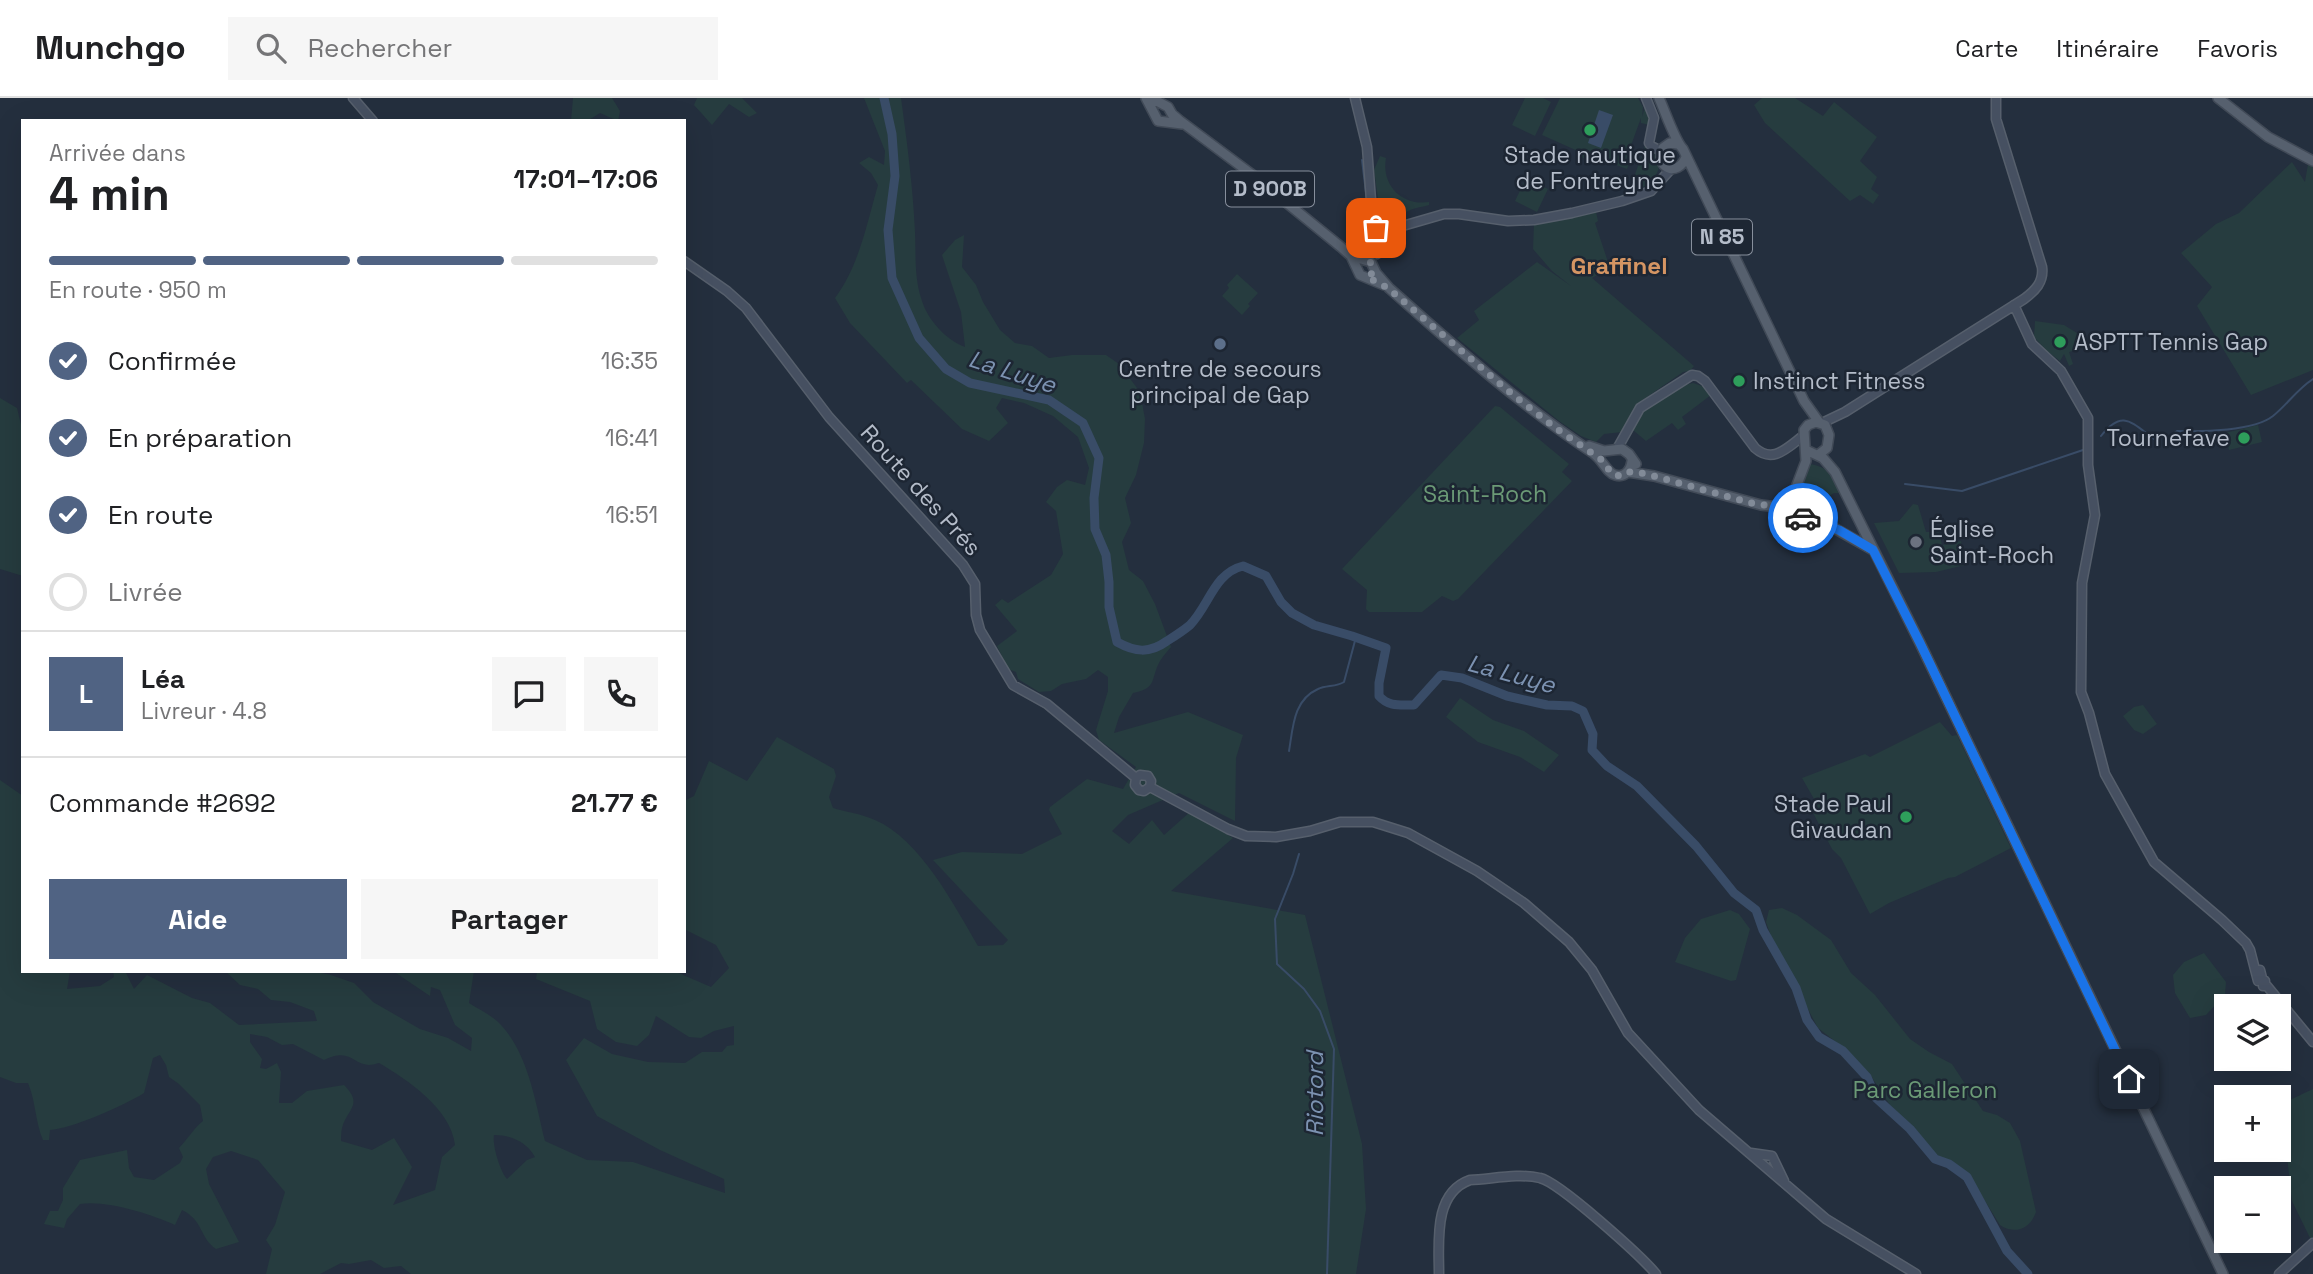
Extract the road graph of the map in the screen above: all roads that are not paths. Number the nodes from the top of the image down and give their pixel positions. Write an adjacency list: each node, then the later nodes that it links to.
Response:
1 (353, 98): 10 (street)
2 (1149, 98): 8 (main road)
3 (1355, 98): 15 (street)
4 (1646, 98): 11 (street)
5 (1657, 98): 11 (main road, N 85)
6 (2218, 98): 12 (main road)
7 (1995, 103): 18 (street)
8 (1158, 108): 9 (main road); 9 (main road)
9 (1170, 118): 17 (main road, D 900B)
10 (371, 119)
11 (1668, 146): 13 (main road, N 85); 14 (main road, N 85)
12 (2311, 160)
13 (1684, 161): 14 (main road); 19 (main road, N 85); 19 (main road, N 85)
14 (1666, 169): 15 (street)
15 (1382, 234): 17 (street)
16 (686, 262): 40 (street, Route des Prés)
17 (1367, 267): 25 (main road)
18 (2014, 305): 20 (street); 39 (street)
19 (1765, 316): 21 (main road, N 85); 22 (main road, N 85)
20 (1839, 416): 21 (street); 23 (street)
21 (1821, 423): 22 (main road); 23 (main road)
22 (1808, 425): 24 (main road)
23 (1828, 432): 27 (main road)
24 (1803, 436): 26 (street); 28 (main road)
25 (1574, 441): 29 (main road); 32 (main road)
26 (1791, 445): 28 (street); 29 (street)
27 (1827, 448): 30 (main road); 38 (main road)
28 (1805, 449): 30 (main road); 33 (main road)
29 (1618, 450): 31 (main road); 32 (main road)
30 (1817, 455): 33 (main road); 37 (main road)
31 (1632, 461): 34 (main road); 35 (main road)
32 (1605, 464): 34 (main road)
33 (1804, 468): 36 (main road)
34 (1628, 472): 35 (main road)
35 (1654, 476): 36 (main road)
36 (1778, 507): 37 (main road)
37 (1873, 550): 38 (main road)
38 (1893, 588): 46 (main road)
39 (2313, 1044)
40 (1765, 1162): 41 (street); 41 (street)
41 (1785, 1183): 45 (street)
42 (2313, 1244): 47 (street)
43 (1439, 1274): 44 (street)
44 (1656, 1274)
45 (1916, 1274)
46 (2223, 1274)
47 (2279, 1274)

